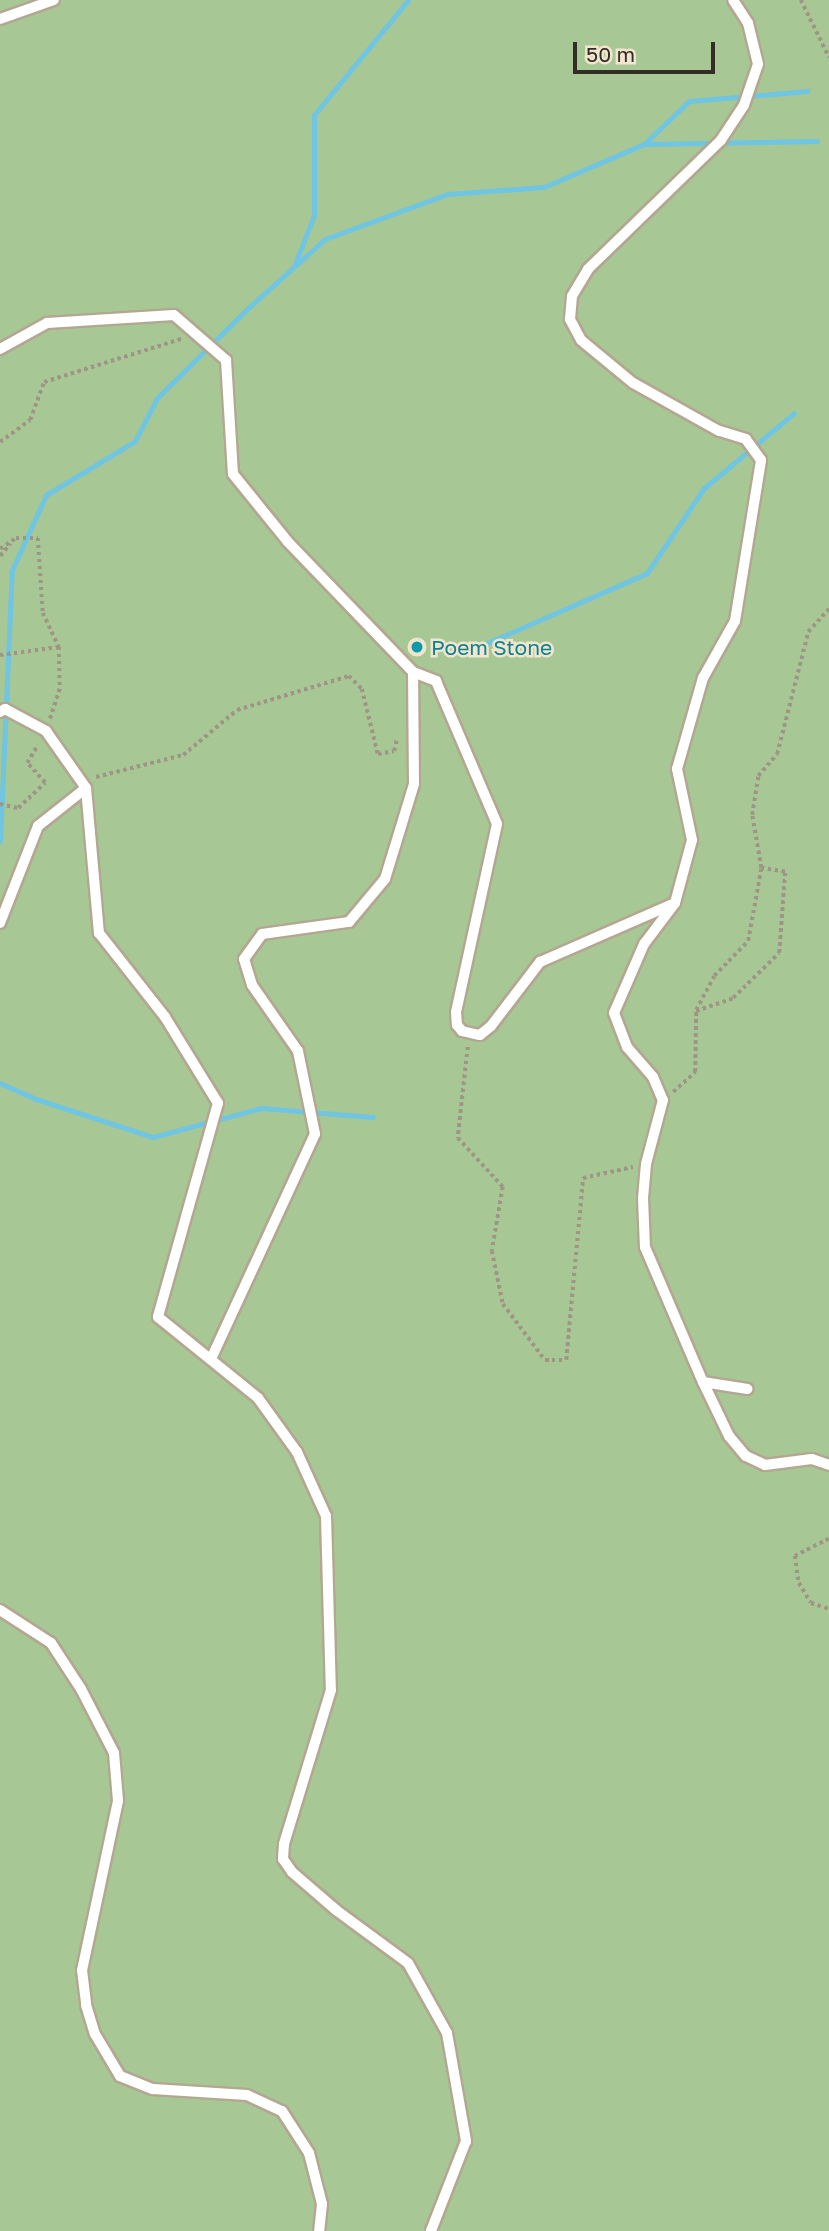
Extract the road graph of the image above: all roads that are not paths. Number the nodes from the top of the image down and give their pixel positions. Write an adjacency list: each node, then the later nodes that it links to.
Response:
1 (54, 0): 3 (lane)
2 (733, 0): 8 (lane)
3 (0, 19)
4 (0, 349): 5 (lane)
5 (413, 672): 8 (lane); 10 (lane)
6 (0, 712): 7 (lane)
7 (83, 785): 9 (lane); 10 (lane)
8 (675, 903): 11 (lane)
9 (0, 923)
10 (211, 1359): 16 (lane)
11 (702, 1382): 12 (lane); 13 (lane)
12 (747, 1389)
13 (829, 1465)
14 (0, 1610): 15 (lane)
15 (319, 2231)
16 (431, 2231)

